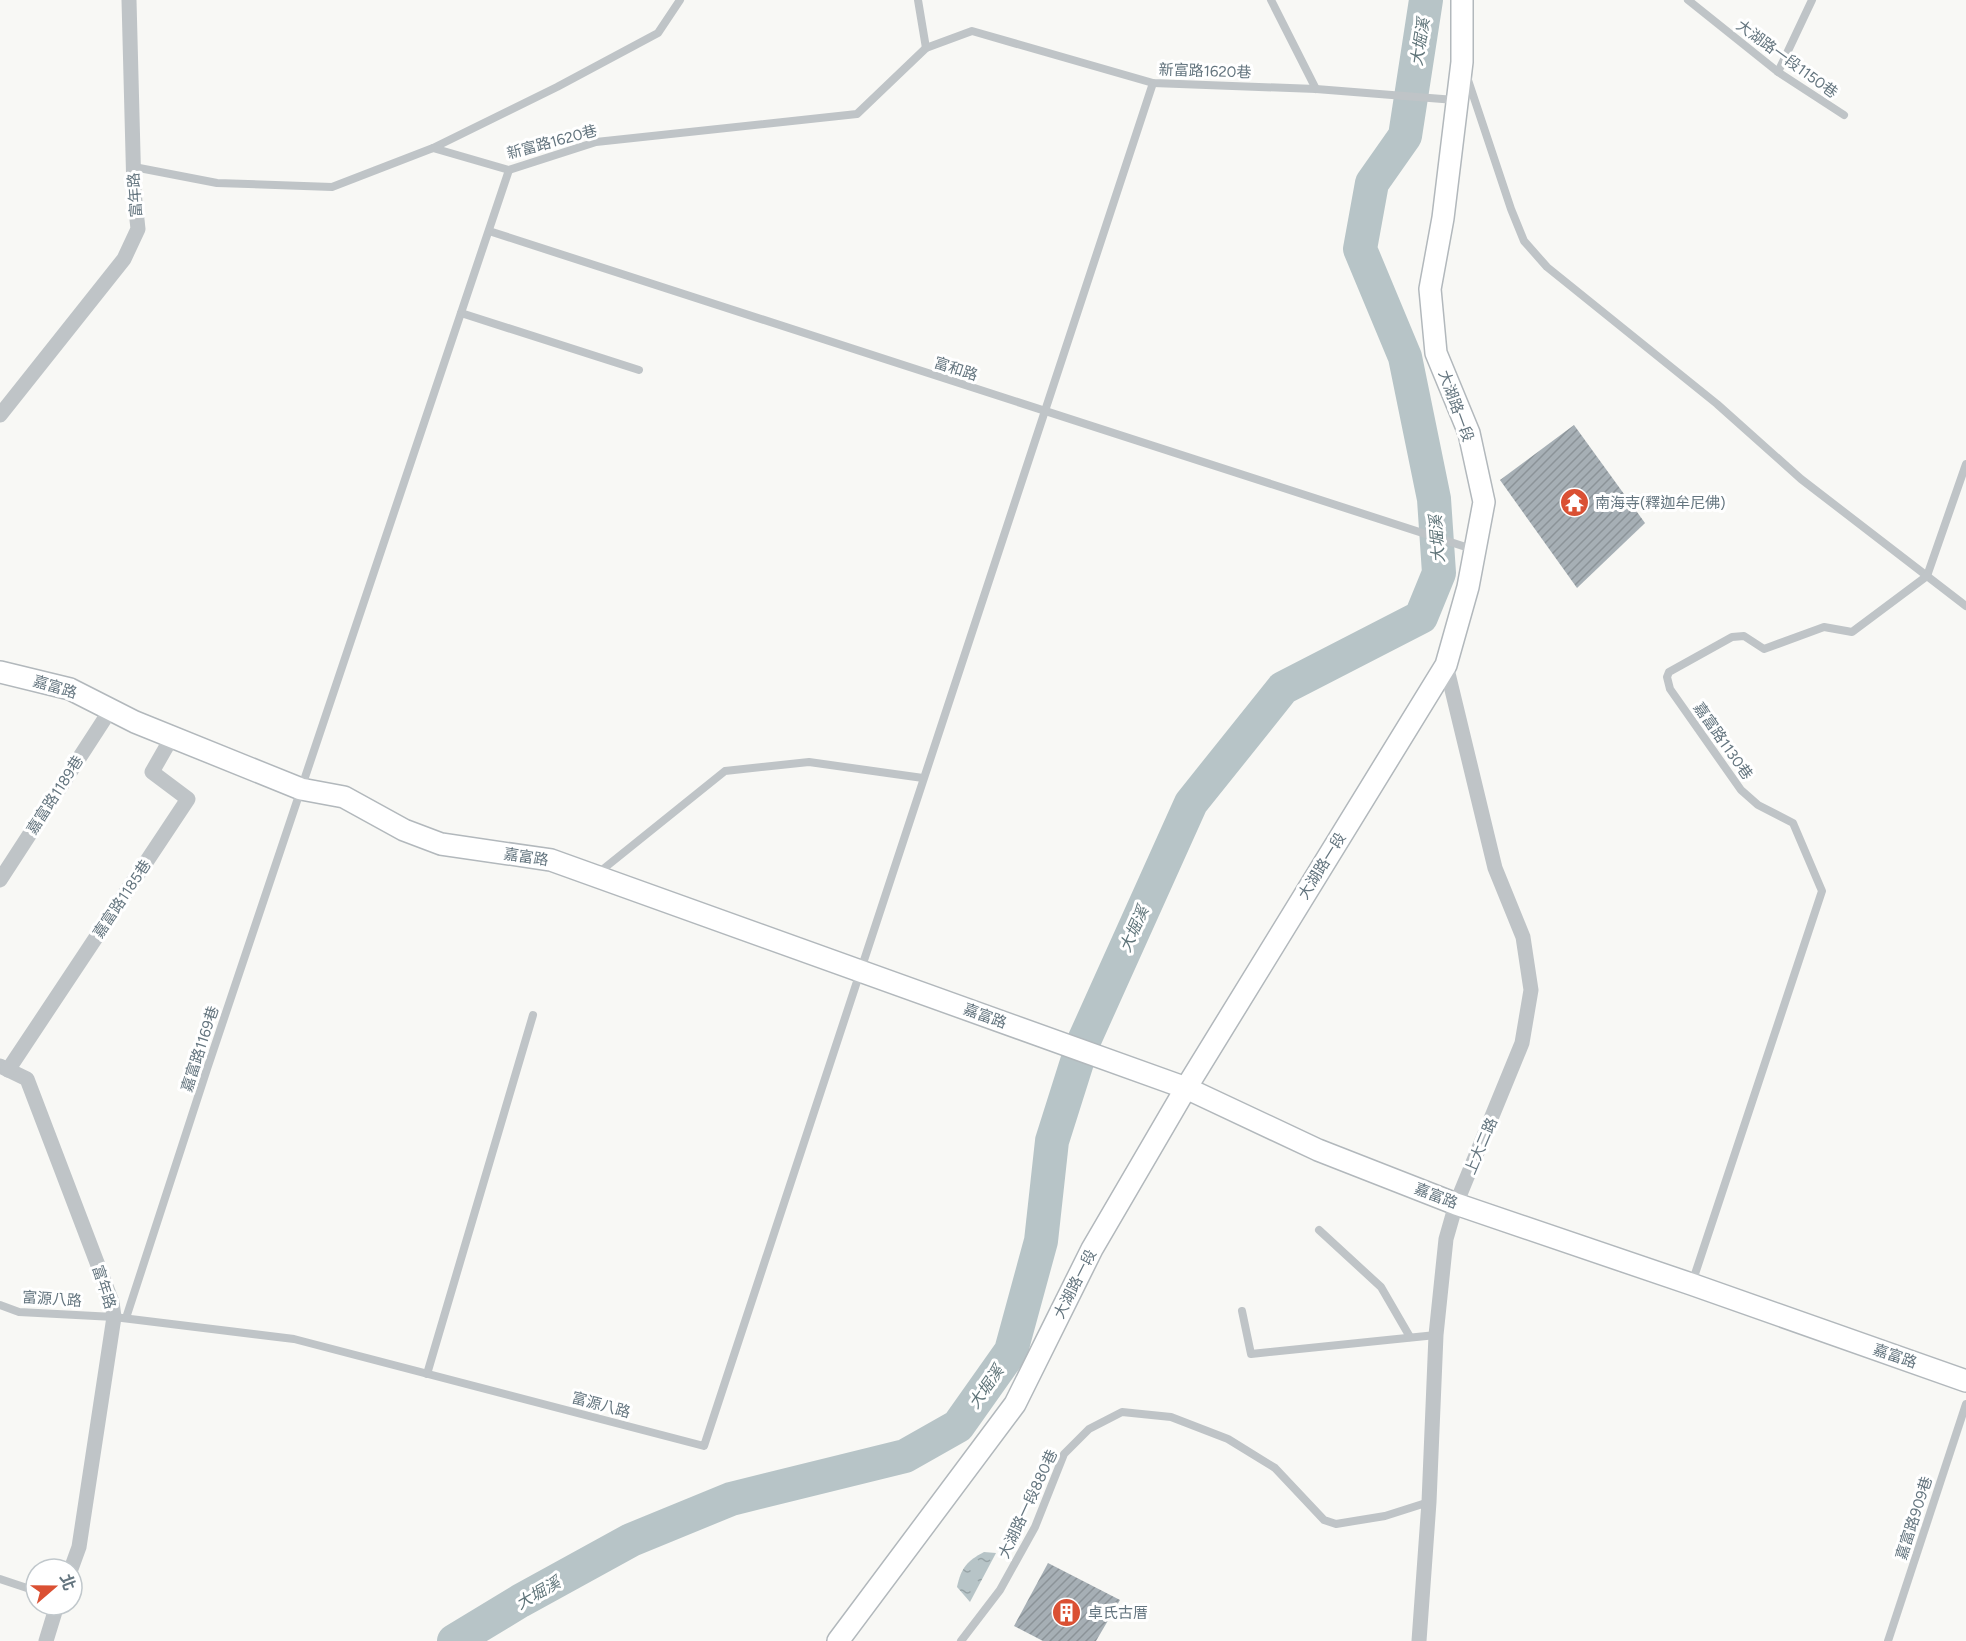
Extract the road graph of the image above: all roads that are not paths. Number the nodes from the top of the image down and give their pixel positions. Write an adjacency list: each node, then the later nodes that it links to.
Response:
1 (129, 0): 16 (street, 富年路)
2 (680, 0): 15 (lane)
3 (918, 0): 8 (lane)
4 (1271, 0): 12 (lane)
5 (1462, 0): 9 (street, 大湖路一段)
6 (1688, 0): 10 (lane, 大湖路一段1150巷)
7 (1812, 0): 10 (lane)
8 (927, 48): 11 (lane, 新富路1620巷); 17 (lane, 新富路1620巷)
9 (1462, 62): 13 (street, 大湖路一段); 25 (lane)
10 (1778, 72): 14 (lane, 大湖路一段1150巷)
11 (1153, 83): 12 (lane, 新富路1620巷); 21 (lane)
12 (1317, 89): 13 (lane, 新富路1620巷)
13 (1457, 100): 24 (street, 大湖路一段)
14 (1844, 116)
15 (433, 147): 16 (lane); 17 (lane, 新富路1620巷)
16 (134, 167): 22 (street, 富年路)
17 (509, 170): 18 (lane, 嘉富路1169巷)
18 (489, 231): 19 (lane, 嘉富路1169巷); 21 (lane, 富和路)
19 (461, 313): 20 (lane); 32 (lane, 嘉富路1169巷)
20 (639, 370)
21 (1045, 412): 24 (lane, 富和路); 31 (lane)
22 (0, 415)
23 (1966, 464): 25 (lane)
24 (1467, 548): 27 (street, 大湖路一段)
25 (1927, 576): 26 (lane); 41 (lane, 嘉富路1130巷)
26 (1966, 606)
27 (1446, 665): 38 (street, 大湖路一段); 39 (street, 上大二路)
28 (0, 672): 29 (street, 嘉富路)
29 (111, 710): 30 (street, 嘉富路); 34 (street, 嘉富路1189巷)
30 (172, 737): 32 (street, 嘉富路); 37 (street, 嘉富路1185巷)
31 (923, 778): 33 (lane); 35 (lane)
32 (301, 789): 33 (street, 嘉富路); 44 (lane, 嘉富路1169巷)
33 (594, 876): 35 (street, 嘉富路)
34 (0, 880)
35 (860, 971): 38 (street, 嘉富路); 47 (lane, 富源八路)
36 (533, 1015): 47 (lane)
37 (4, 1068): 44 (street, 富年路)
38 (1186, 1088): 39 (street, 嘉富路); 56 (street, 大湖路一段)
39 (1456, 1204): 41 (street, 嘉富路); 45 (street, 上大二路)
40 (1318, 1230): 46 (lane)
41 (1691, 1284): 48 (street, 嘉富路)
42 (0, 1305): 44 (lane, 富源八路)
43 (1242, 1311): 46 (lane)
44 (120, 1317): 47 (lane, 富源八路); 51 (street, 富年路)
45 (1436, 1335): 46 (lane); 50 (street, 上大二路)
46 (1410, 1337)
47 (426, 1374)
48 (1966, 1381)
49 (1966, 1404): 59 (lane, 嘉富路909巷)
50 (1429, 1502): 57 (lane, 大湖路一段880巷); 58 (street, 上大二路)
51 (76, 1557)
52 (0, 1579): 53 (lane)
53 (24, 1587)
54 (53, 1617): 55 (street)
55 (46, 1641)
56 (838, 1641)
57 (961, 1641)
58 (1419, 1641)
59 (1888, 1641)

